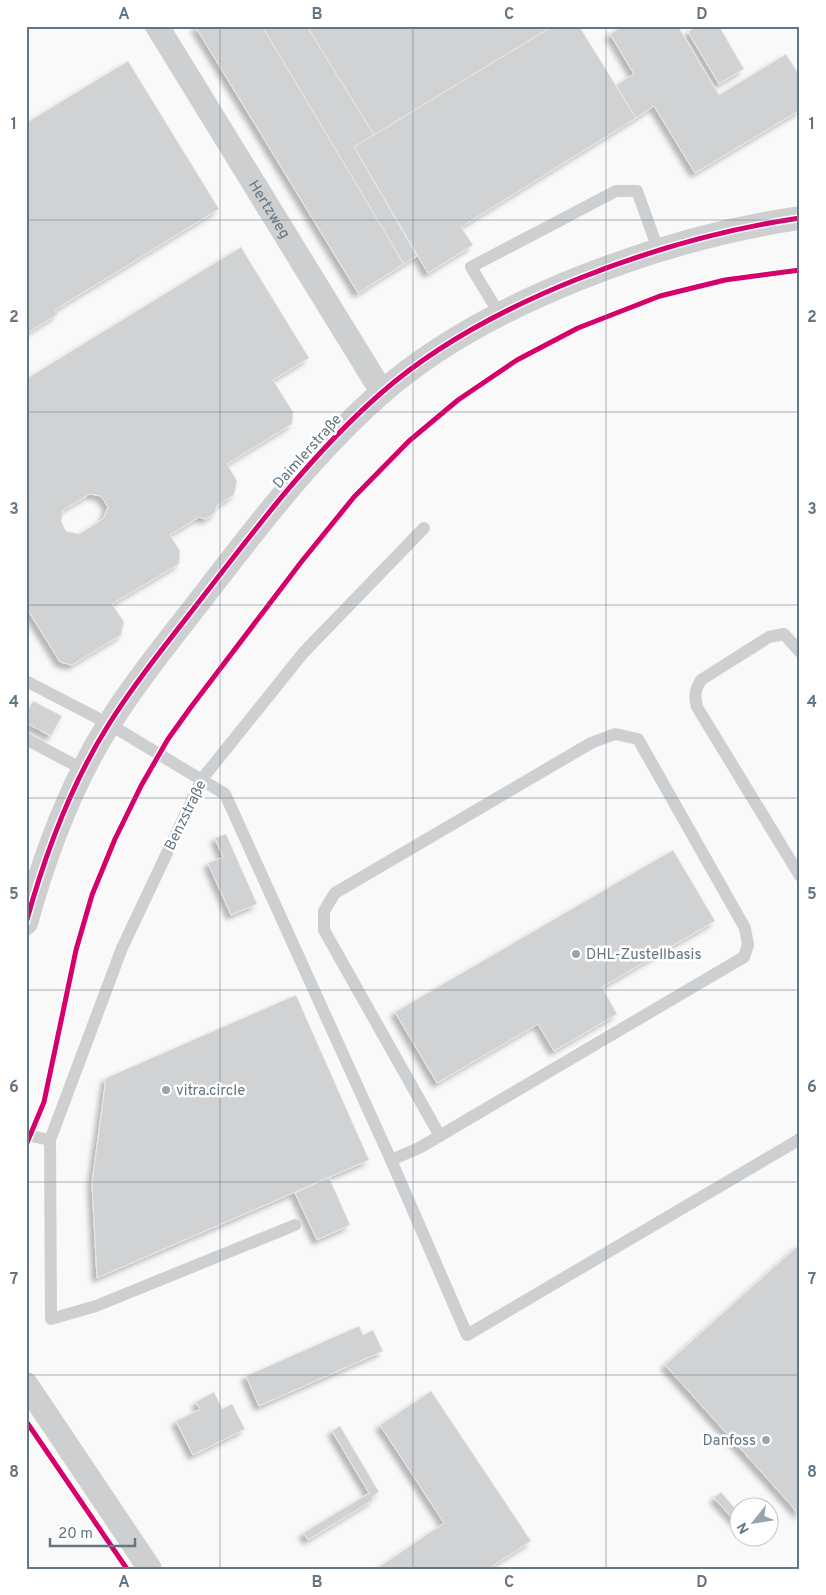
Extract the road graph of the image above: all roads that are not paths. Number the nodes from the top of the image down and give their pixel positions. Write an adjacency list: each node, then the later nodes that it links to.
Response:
1 (157, 26): 5 (street, Hertzweg)
2 (800, 218): 3 (street, Daimlerstraße)
3 (659, 252): 4 (street, Daimlerstraße); 4 (lane)
4 (500, 315): 5 (street, Daimlerstraße)
5 (382, 392): 9 (street, Daimlerstraße)
6 (424, 528): 12 (lane, Benzstraße)
7 (800, 652): 13 (lane)
8 (26, 681): 9 (lane)
9 (109, 724): 11 (street, Daimlerstraße); 12 (lane)
10 (26, 739): 11 (lane)
11 (84, 770): 14 (street, Daimlerstraße)
12 (202, 779): 18 (lane, Benzstraße); 19 (lane)
13 (800, 876)
14 (26, 923)
15 (26, 1135): 18 (lane)
16 (440, 1136): 16 (lane); 19 (lane)
17 (800, 1139): 19 (lane)
18 (50, 1140): 20 (lane)
19 (391, 1160)
20 (295, 1225)
21 (26, 1384): 22 (street)
22 (150, 1569)

